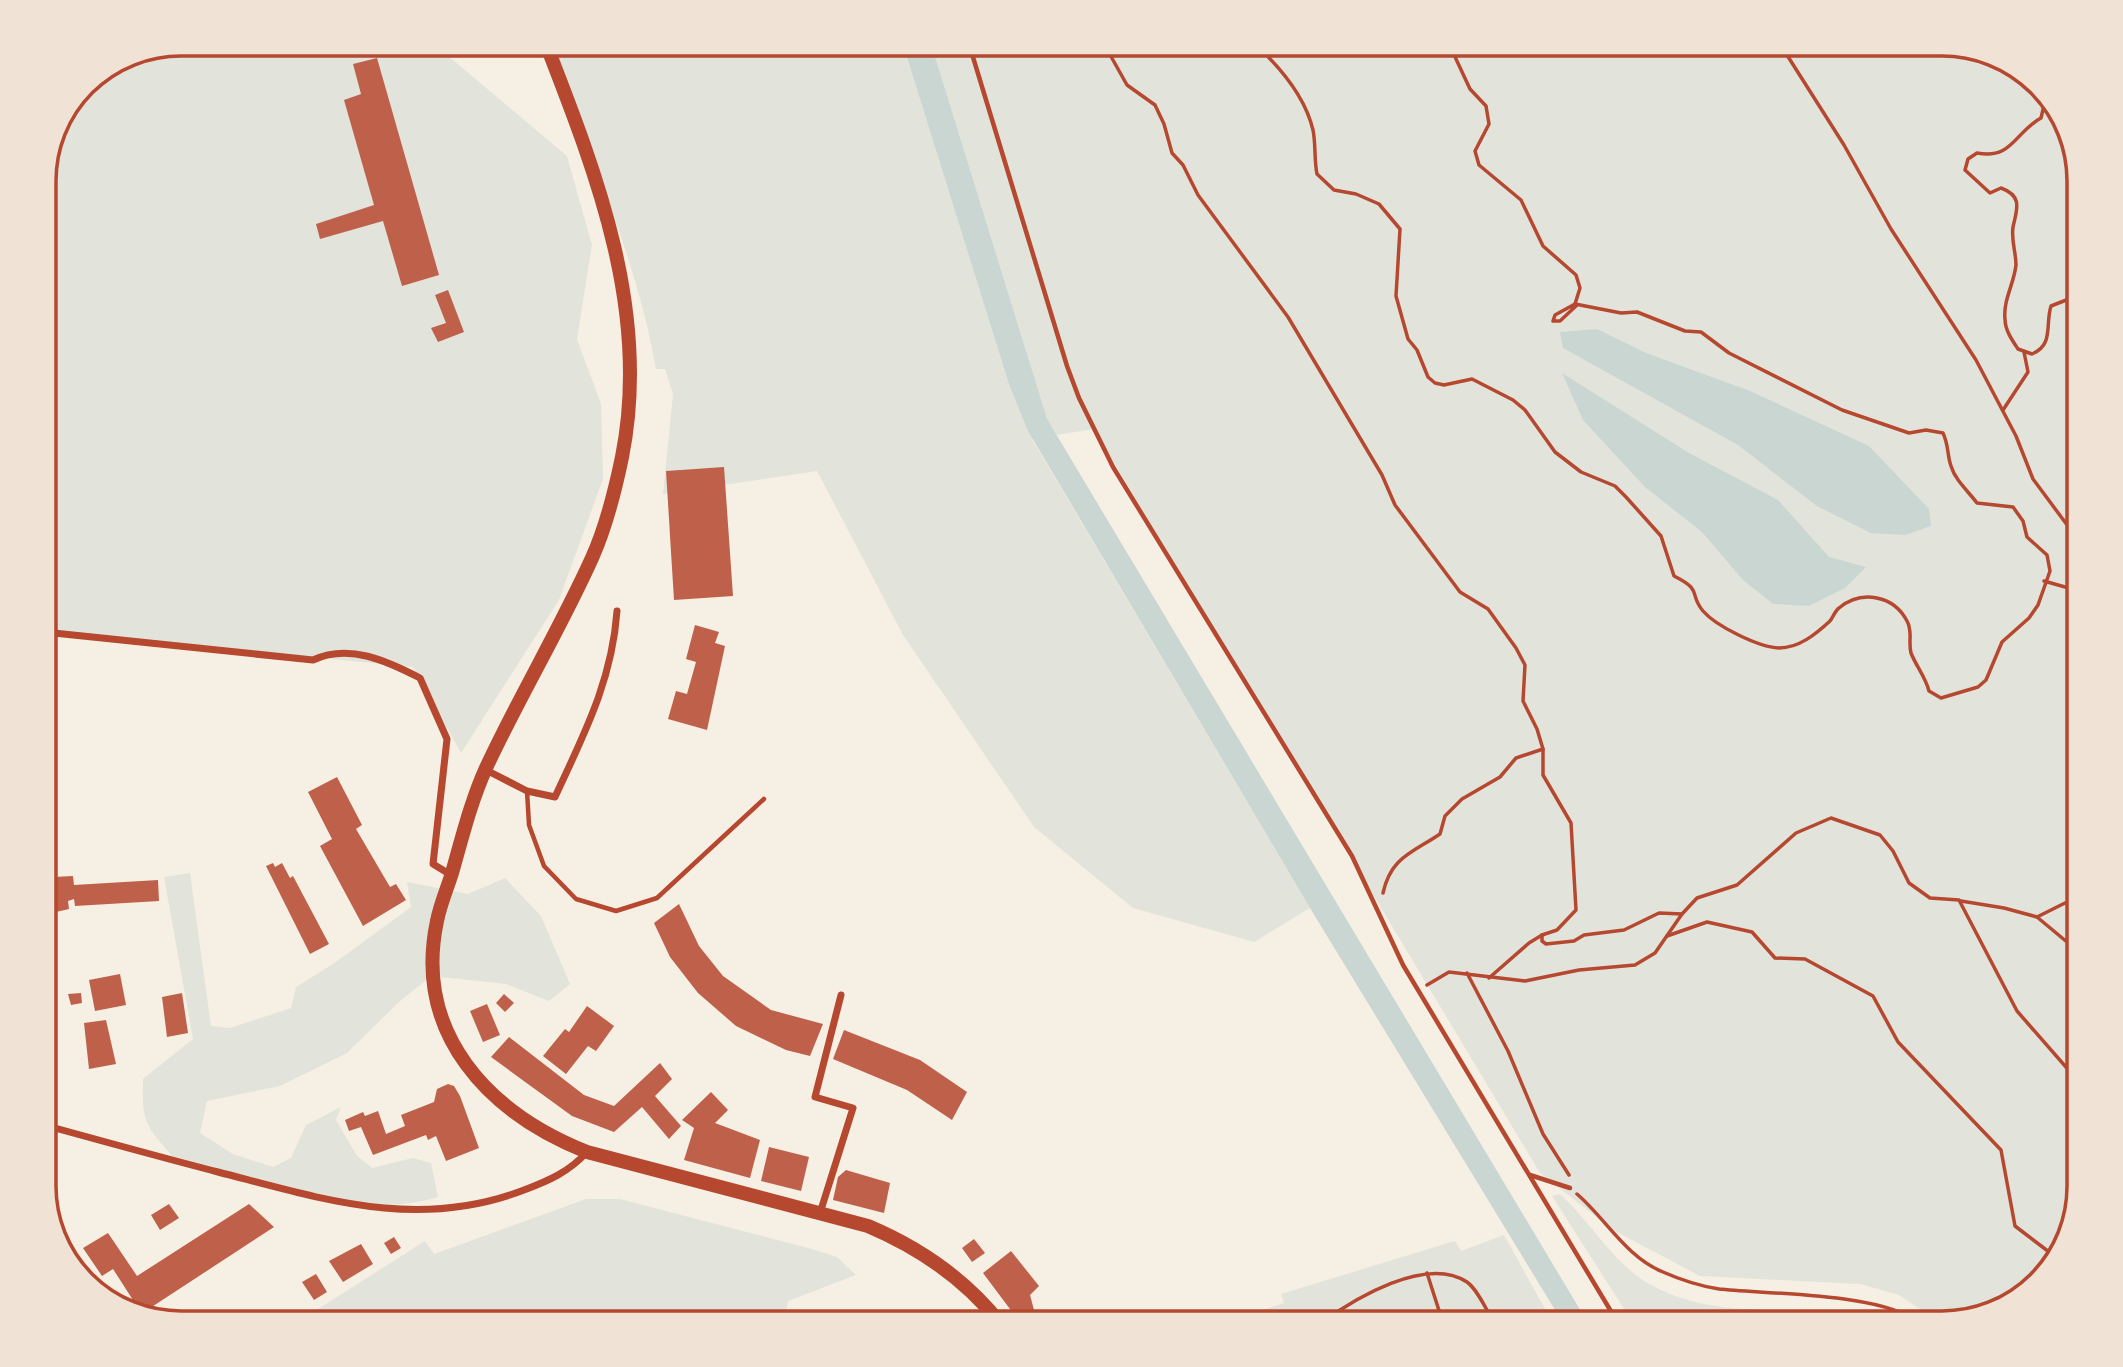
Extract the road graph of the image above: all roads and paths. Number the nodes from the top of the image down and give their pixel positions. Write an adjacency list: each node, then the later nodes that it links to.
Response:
1 (551, 56): 18 (main road)
2 (973, 56): 24 (lane)
3 (1111, 56): 17 (path)
4 (1267, 56): 13 (path)
5 (1455, 56): 9 (path)
6 (1788, 56): 11 (path)
7 (2043, 108): 10 (path)
8 (2067, 300): 10 (path)
9 (1576, 304): 9 (path); 13 (path)
10 (2024, 352): 11 (path)
11 (2003, 410): 12 (path)
12 (2067, 525)
13 (2045, 581): 14 (path)
14 (2067, 587)
15 (617, 611): 19 (street)
16 (56, 633): 21 (street)
17 (1543, 749): 24 (path); 27 (path)
18 (485, 770): 19 (street); 21 (main road)
19 (527, 791): 20 (lane)
20 (764, 799)
21 (451, 875): 36 (main road)
22 (1959, 901): 25 (path); 26 (path); 34 (path)
23 (2067, 902): 26 (path)
24 (1378, 912): 32 (lane)
25 (1682, 914): 27 (path); 28 (path)
26 (2037, 917): 29 (path)
27 (1542, 935): 31 (path)
28 (1667, 936): 31 (path); 40 (path)
29 (2067, 942)
30 (1467, 973): 31 (path); 32 (path); 38 (path)
31 (1489, 978)
32 (1418, 990): 37 (lane)
33 (841, 995): 39 (street)
34 (2067, 1068)
35 (56, 1128): 36 (street)
36 (587, 1152): 39 (main road)
37 (1529, 1175): 38 (lane); 46 (lane)
38 (1570, 1188): 47 (path)
39 (820, 1213): 42 (main road)
40 (2048, 1251)
41 (1427, 1273): 43 (path); 44 (path); 45 (path)
42 (987, 1311)
43 (1339, 1311)
44 (1439, 1311)
45 (1486, 1311)
46 (1611, 1311)
47 (1896, 1311)

